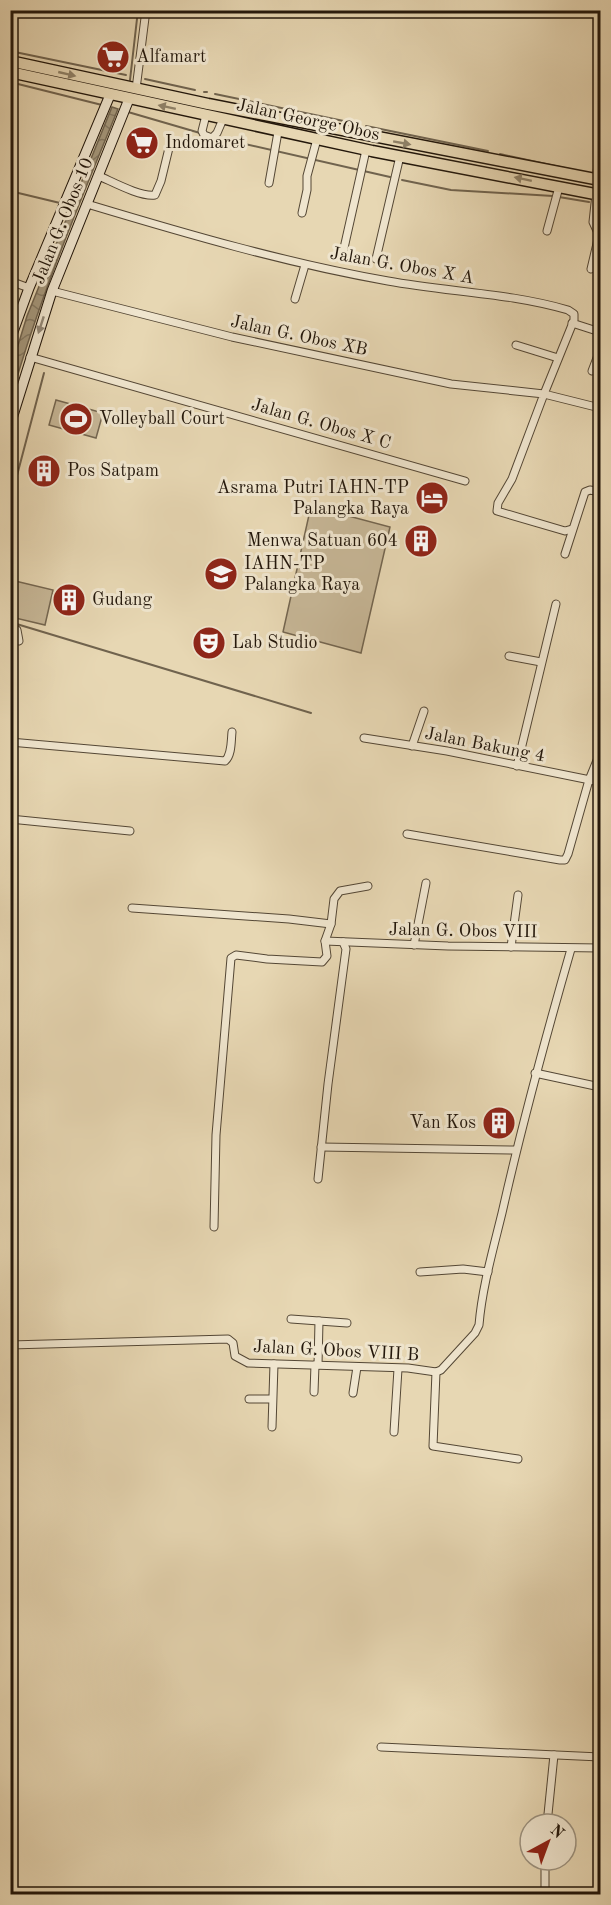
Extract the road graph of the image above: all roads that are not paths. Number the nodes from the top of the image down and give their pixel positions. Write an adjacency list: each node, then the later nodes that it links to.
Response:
1 (146, 10): 4 (street)
2 (10, 61): 4 (main road, Jalan George Obos, one-way to 4)
3 (10, 72): 5 (main road, Jalan George Obos)
4 (136, 89): 16 (main road, Jalan George Obos, one-way to 16)
5 (107, 102): 6 (main road, Jalan George Obos); 28 (street)
6 (126, 107): 7 (main road, Jalan George Obos, one-way to 6); 15 (street, Jalan G. Obos 10)
7 (206, 115): 8 (main road, Jalan George Obos); 8 (street)
8 (223, 119): 9 (main road, Jalan George Obos)
9 (278, 132): 10 (main road, Jalan George Obos); 17 (street)
10 (316, 139): 12 (main road, Jalan George Obos); 21 (street)
11 (169, 148): 15 (street)
12 (366, 150): 14 (main road, Jalan George Obos); 23 (street)
13 (600, 151): 16 (street)
14 (400, 156): 18 (main road, Jalan George Obos, one-way to 14); 24 (street)
15 (99, 176): 20 (street, Jalan G. Obos 10)
16 (598, 180)
17 (269, 183)
18 (559, 187): 19 (main road, Jalan George Obos); 22 (street)
19 (598, 195): 26 (street)
20 (87, 204): 25 (street, Jalan G. Obos X A); 29 (street, Jalan G. Obos 10)
21 (302, 213)
22 (547, 231)
23 (342, 257)
24 (376, 260)
25 (305, 265): 30 (street); 31 (street, Jalan G. Obos X A)
26 (591, 268)
27 (10, 281): 28 (street)
28 (29, 288): 33 (street)
29 (52, 291): 36 (street, Jalan G. Obos 10, one-way to 36); 39 (street, Jalan G. Obos XB)
30 (295, 299)
31 (572, 323): 32 (street); 37 (street)
32 (600, 332)
33 (10, 340)
34 (516, 345): 37 (street)
35 (600, 350): 38 (street)
36 (30, 357): 41 (street, Jalan G. Obos 10); 42 (street, Jalan G. Obos X C)
37 (558, 358): 39 (street)
38 (592, 371)
39 (544, 394): 40 (street); 44 (street)
40 (600, 408)
41 (10, 425)
42 (465, 481)
43 (600, 492): 44 (street)
44 (572, 529): 45 (street)
45 (565, 554)
46 (556, 604): 50 (street)
47 (10, 627): 48 (street)
48 (19, 641)
49 (509, 656): 50 (street)
50 (541, 660): 57 (street)
51 (424, 711): 55 (street)
52 (232, 732): 54 (street)
53 (364, 738): 55 (street, Jalan Bakung 4)
54 (10, 742)
55 (412, 746): 57 (street, Jalan Bakung 4)
56 (600, 753): 58 (street)
57 (518, 766): 58 (street, Jalan Bakung 4)
58 (589, 780): 59 (street, Jalan Bakung 4); 62 (street)
59 (600, 782)
60 (10, 819): 61 (street)
61 (130, 831)
62 (407, 834)
63 (426, 883): 70 (street)
64 (368, 886): 67 (street)
65 (518, 895): 71 (street)
66 (132, 908): 67 (street)
67 (331, 924): 68 (street)
68 (325, 941): 69 (street, Jalan G. Obos VIII); 79 (street)
69 (343, 942): 70 (street, Jalan G. Obos VIII); 76 (street)
70 (414, 945): 71 (street, Jalan G. Obos VIII)
71 (511, 947): 73 (street, Jalan G. Obos VIII)
72 (600, 948): 73 (street, Jalan G. Obos VIII)
73 (571, 949): 74 (street, Jalan G. Obos VIII B)
74 (535, 1073): 75 (street); 77 (street, Jalan G. Obos VIII B)
75 (600, 1087)
76 (321, 1147): 77 (street); 78 (street)
77 (516, 1150): 81 (street, Jalan G. Obos VIII B)
78 (318, 1179)
79 (214, 1227)
80 (420, 1272): 81 (street)
81 (488, 1272): 90 (street, Jalan G. Obos VIII B)
82 (291, 1319): 83 (street)
83 (319, 1321): 84 (street); 87 (street)
84 (347, 1323)
85 (10, 1345): 86 (street, Jalan G. Obos VIII B)
86 (274, 1364): 87 (street, Jalan G. Obos VIII B); 94 (street)
87 (316, 1365): 88 (street, Jalan G. Obos VIII B); 91 (street)
88 (357, 1367): 89 (street, Jalan G. Obos VIII B); 92 (street)
89 (398, 1370): 90 (street, Jalan G. Obos VIII B); 96 (street)
90 (436, 1372): 97 (street)
91 (314, 1392)
92 (353, 1393)
93 (249, 1399): 94 (street)
94 (271, 1399): 95 (street)
95 (272, 1427)
96 (394, 1432)
97 (518, 1459)
98 (381, 1747): 99 (street)
99 (554, 1755): 100 (street); 101 (street)
100 (600, 1757)
101 (548, 1812)
102 (546, 1872): 103 (street)
103 (545, 1894)

